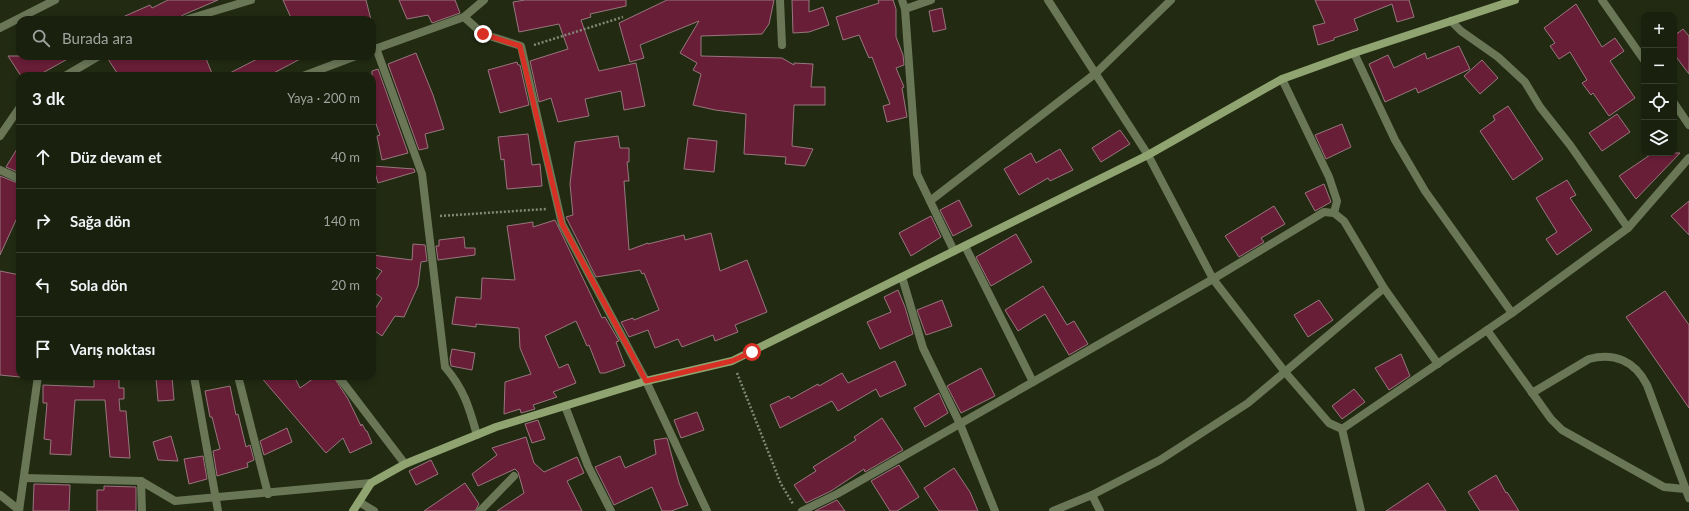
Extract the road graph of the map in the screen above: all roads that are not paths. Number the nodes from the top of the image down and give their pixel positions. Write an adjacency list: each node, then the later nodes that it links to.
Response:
1 (55, 0): 12 (street)
2 (251, 0): 13 (street)
3 (484, 0): 14 (street)
4 (780, 0): 18 (street)
5 (902, 0): 11 (street)
6 (931, 0): 11 (street)
7 (1048, 0): 27 (street)
8 (1171, 0): 27 (street)
9 (1515, 0): 16 (street)
10 (1602, 0): 22 (street)
11 (905, 9): 37 (street)
12 (24, 16)
13 (198, 16)
14 (464, 18): 19 (street); 53 (street)
15 (16, 20): 17 (street)
16 (1451, 21): 20 (street); 39 (street)
17 (0, 28)
18 (782, 45)
19 (376, 48)
20 (1354, 53): 28 (street); 45 (street)
21 (376, 54): 59 (street)
22 (1641, 56)
23 (92, 60): 25 (street)
24 (345, 60): 26 (street)
25 (72, 72)
26 (314, 72)
27 (1096, 73): 33 (street); 37 (street)
28 (1282, 79): 33 (street); 38 (street)
29 (1677, 107): 31 (street)
30 (16, 113): 32 (street)
31 (1689, 125)
32 (0, 136)
33 (1148, 155): 40 (street); 43 (street)
34 (1689, 158): 39 (street)
35 (0, 170): 36 (street)
36 (16, 177)
37 (930, 201): 41 (street)
38 (1334, 213): 43 (street); 44 (street)
39 (1628, 228): 45 (street)
40 (965, 246): 41 (street); 54 (street)
41 (954, 252): 42 (street)
42 (902, 277): 53 (street); 57 (street)
43 (1213, 279): 48 (street); 54 (street)
44 (1384, 288): 47 (street); 48 (street)
45 (1512, 313): 46 (street)
46 (1487, 330): 47 (street); 55 (street)
47 (1438, 364): 58 (street)
48 (1284, 372): 58 (street); 68 (street)
49 (37, 380): 62 (street)
50 (195, 380): 69 (street)
51 (239, 380): 66 (street)
52 (341, 380): 60 (street)
53 (646, 381): 56 (street); 79 (street)
54 (1034, 382): 57 (street)
55 (1532, 393): 65 (street); 65 (street)
56 (565, 406): 59 (street); 78 (street)
57 (960, 424): 80 (street); 81 (street)
58 (1342, 429): 84 (street)
59 (477, 434): 60 (street)
60 (405, 464): 64 (street)
61 (514, 476): 77 (street)
62 (24, 478): 63 (street); 72 (street)
63 (141, 481): 69 (street); 73 (street)
64 (371, 483): 66 (street); 71 (street)
65 (1685, 489): 70 (street)
66 (268, 494): 69 (street)
67 (0, 495): 72 (street)
68 (1092, 495): 82 (street); 83 (street)
69 (214, 496): 74 (street)
70 (1689, 498)
71 (359, 502): 75 (street); 76 (street)
72 (19, 511)
73 (142, 511)
74 (218, 511)
75 (353, 511)
76 (374, 511)
77 (480, 511)
78 (611, 511)
79 (707, 511)
80 (802, 511)
81 (995, 511)
82 (1053, 511)
83 (1100, 511)
84 (1361, 511)

